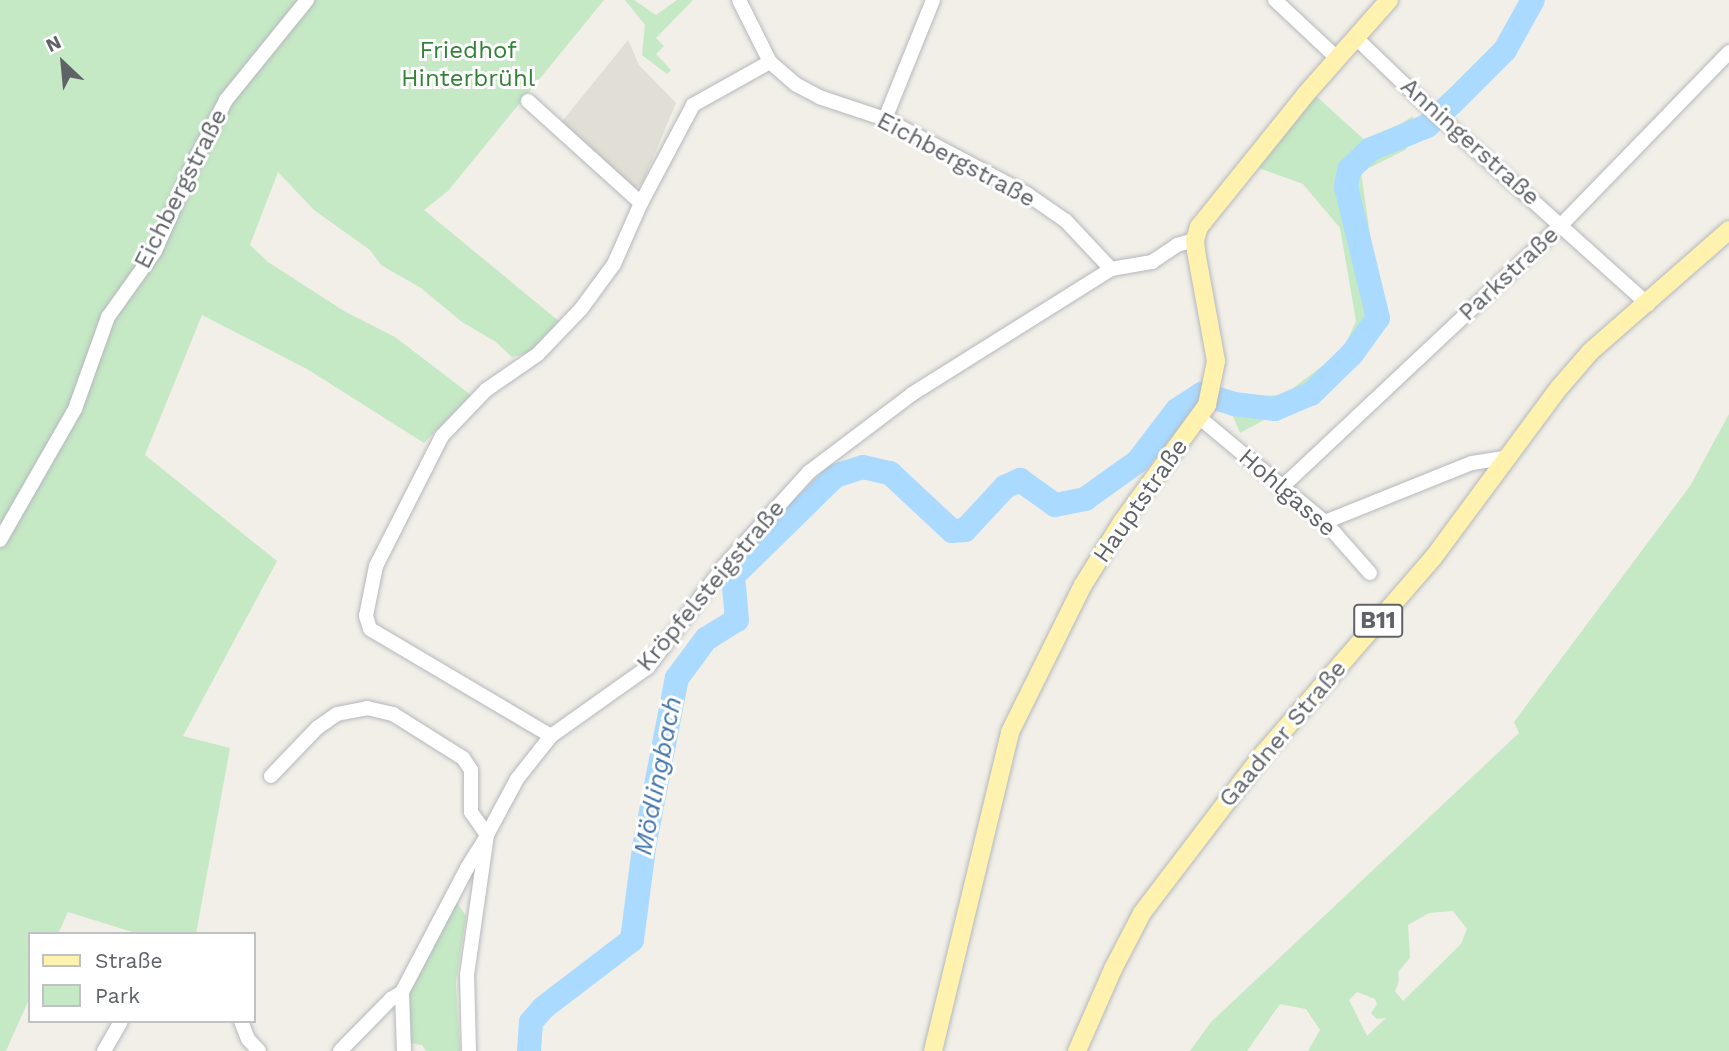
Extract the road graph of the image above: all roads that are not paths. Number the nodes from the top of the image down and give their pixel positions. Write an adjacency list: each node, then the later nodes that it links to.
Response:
1 (307, 0): 22 (street, Eichbergstraße)
2 (739, 0): 9 (street, Eichbergstraße)
3 (933, 0): 11 (street)
4 (1275, 0): 8 (street)
5 (1389, 0): 6 (main road)
6 (1355, 37): 8 (main road); 13 (street, Anningerstraße)
7 (1729, 52): 13 (street, Parkstraße)
8 (1338, 58): 15 (main road)
9 (770, 62): 11 (street, Eichbergstraße); 12 (street)
10 (528, 101): 12 (street)
11 (885, 119): 16 (street, Eichbergstraße)
12 (641, 203): 24 (street)
13 (1562, 224): 17 (street, Anningerstraße); 20 (street, Parkstraße)
14 (1729, 230): 17 (main road, Gaadner Straße / B11)
15 (1195, 240): 16 (street); 18 (main road, Hauptstraße)
16 (1111, 269): 24 (street, Kröpfelsteigstraße)
17 (1648, 304): 19 (main road, Gaadner Straße / B11)
18 (1206, 405): 20 (street, Hohlgasse); 35 (main road, Hauptstraße)
19 (1511, 457): 21 (street); 36 (main road, Gaadner Straße / B11)
20 (1281, 488): 21 (street, Hohlgasse)
21 (1325, 522): 23 (street, Hohlgasse)
22 (0, 540)
23 (1370, 573)
24 (551, 736): 26 (street, Kröpfelsteigstraße)
25 (271, 776): 26 (street)
26 (487, 835): 27 (street); 34 (street, Kröpfelsteigstraße)
27 (402, 992): 32 (street); 33 (street)
28 (120, 1023): 30 (street)
29 (242, 1023): 31 (street)
30 (104, 1051)
31 (259, 1051)
32 (340, 1051)
33 (404, 1051)
34 (469, 1051)
35 (933, 1051)
36 (1077, 1051)

